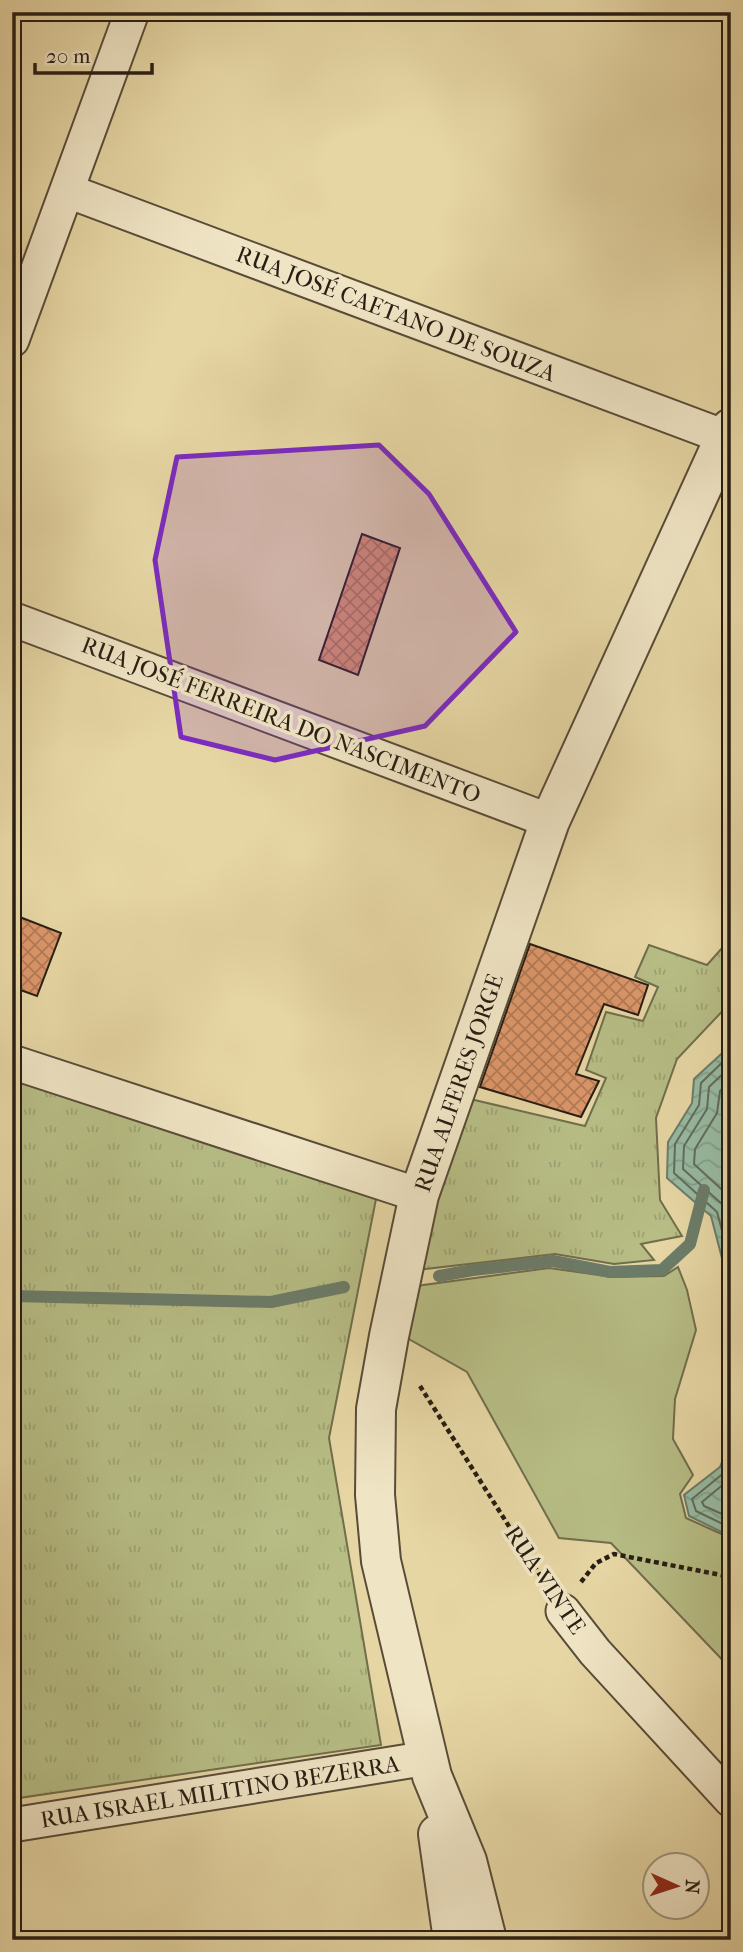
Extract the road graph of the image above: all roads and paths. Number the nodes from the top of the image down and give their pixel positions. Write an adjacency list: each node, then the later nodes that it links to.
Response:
1 (132, 12): 2 (street)
2 (68, 191): 3 (street); 4 (street, RUA JOSÉ CAETANO DE SOUZA)
3 (12, 340)
4 (728, 433): 6 (street, RUA ALFERES JORGE)
5 (12, 619): 6 (street, RUA JOSÉ FERREIRA DO NASCIMENTO)
6 (550, 821): 8 (street, RUA ALFERES JORGE)
7 (12, 1062): 8 (street)
8 (419, 1195): 9 (street, RUA ALFERES JORGE)
9 (389, 1336): 12 (path, RUA VINTE); 13 (street, RUA ALFERES JORGE)
10 (614, 1554): 11 (path)
11 (731, 1577)
12 (563, 1611): 14 (street, RUA VINTE)
13 (430, 1767): 15 (street, RUA ISRAEL MILITINO BEZERRA); 16 (street); 17 (street)
14 (731, 1800)
15 (12, 1825)
16 (453, 1940)
17 (486, 1940)

